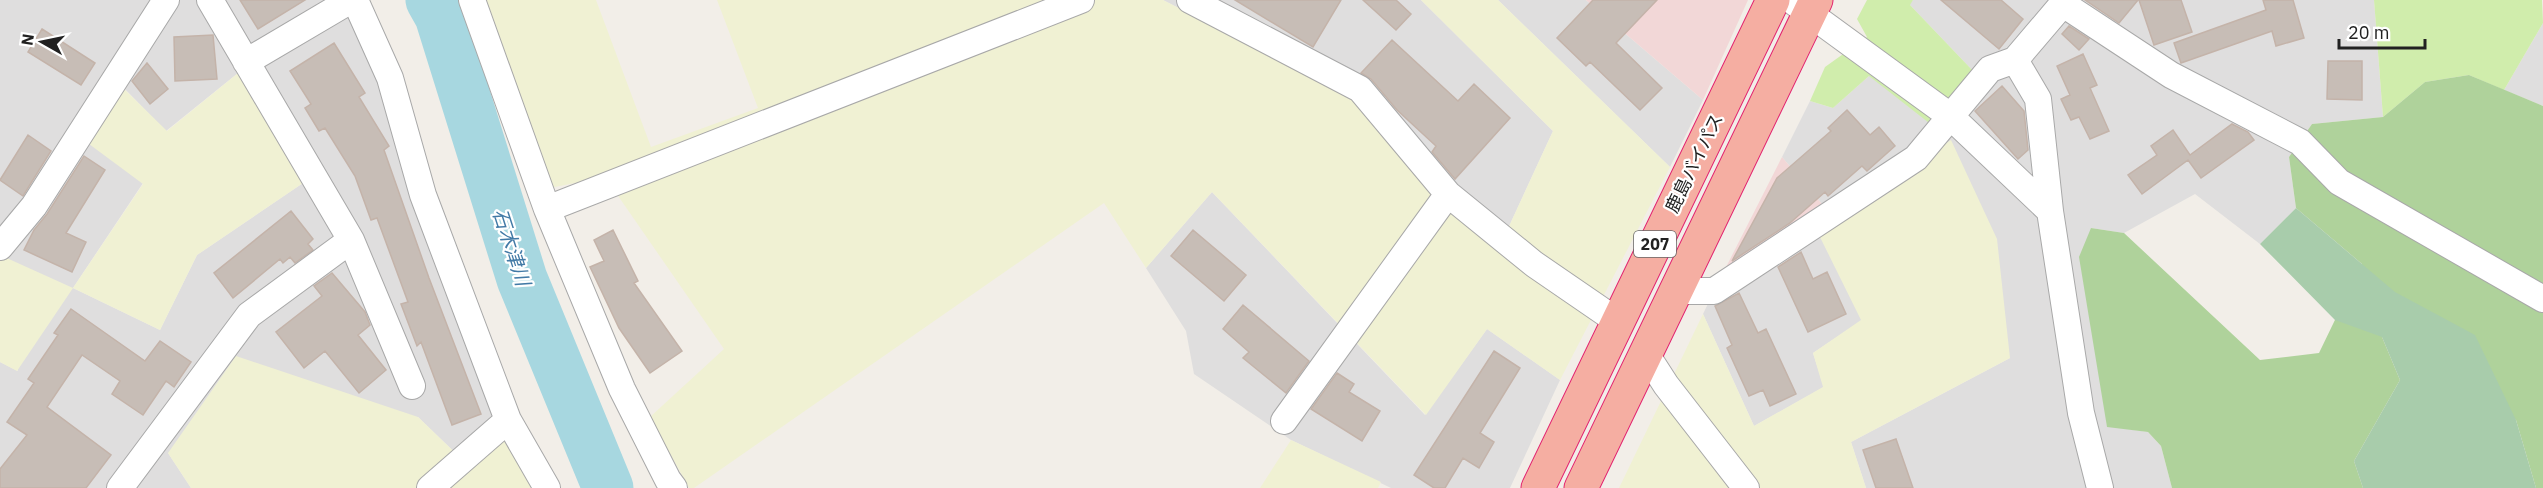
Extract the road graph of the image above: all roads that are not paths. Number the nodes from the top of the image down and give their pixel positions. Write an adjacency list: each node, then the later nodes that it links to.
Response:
1 (166, 0): 17 (street)
2 (210, 0): 11 (street)
3 (353, 0): 11 (street); 23 (street)
4 (472, 0): 14 (street)
5 (1081, 0): 14 (street)
6 (1190, 0): 13 (street)
7 (1773, 0): 20 (highway, 鹿島バイパス / 207)
8 (2065, 2): 10 (street); 19 (street)
9 (1805, 5): 12 (street); 18 (highway, 207)
10 (2015, 60): 12 (street); 15 (street)
11 (246, 62): 16 (street)
12 (1950, 116): 15 (street); 18 (street)
13 (1448, 194): 20 (street); 24 (street)
14 (547, 209): 28 (street)
15 (2050, 211): 32 (street)
16 (351, 240): 22 (street); 25 (street)
17 (0, 247)
18 (1676, 291): 21 (highway, 207)
19 (2543, 299)
20 (1617, 321): 29 (highway, 鹿島バイパス / 207)
21 (1646, 354): 30 (highway, 207); 31 (street)
22 (412, 386)
23 (508, 420): 26 (street); 27 (street)
24 (1284, 421)
25 (120, 488)
26 (430, 488)
27 (547, 488)
28 (674, 488)
29 (1538, 488)
30 (1581, 488)
31 (1746, 488)
32 (2100, 488)

